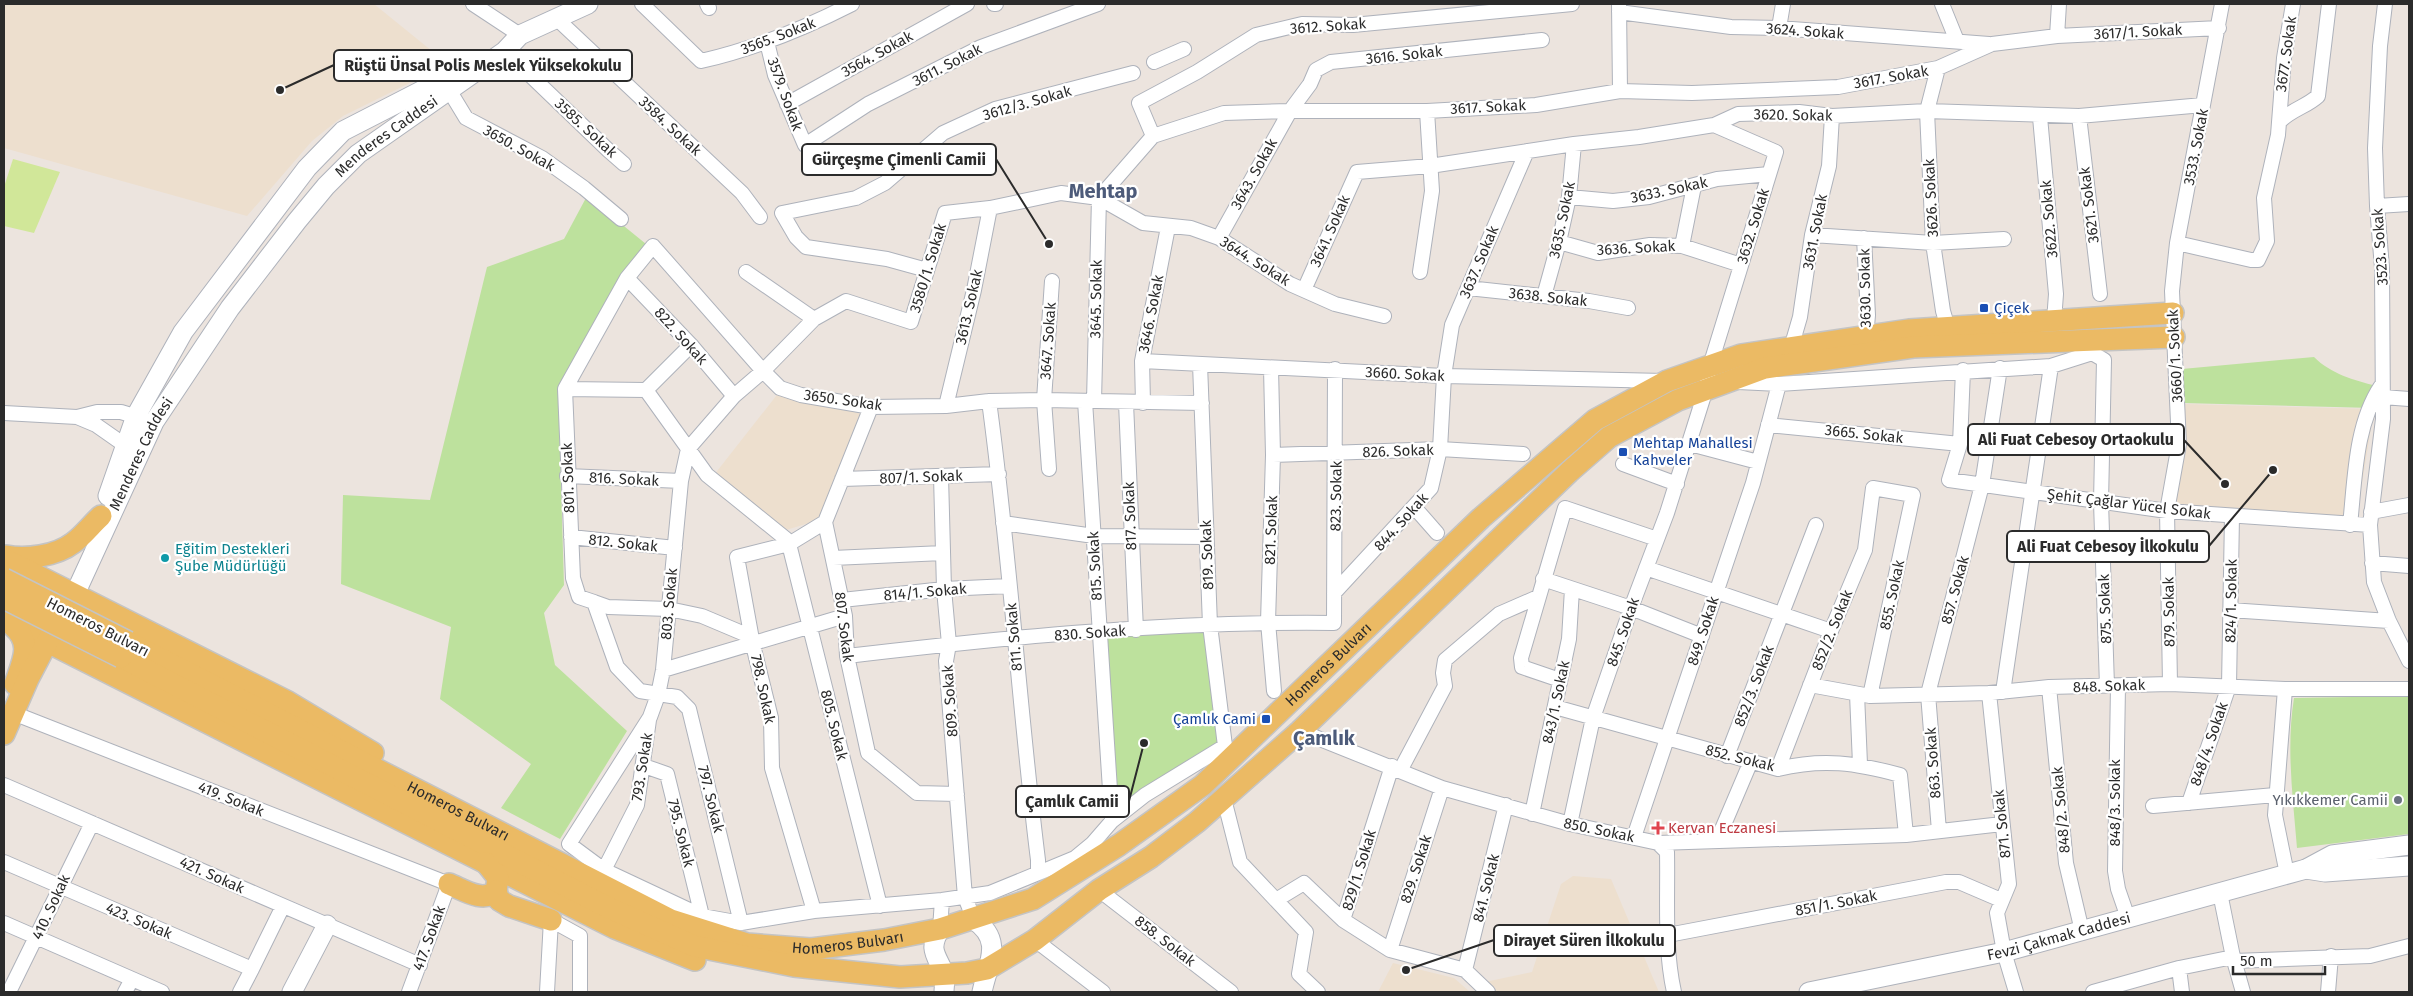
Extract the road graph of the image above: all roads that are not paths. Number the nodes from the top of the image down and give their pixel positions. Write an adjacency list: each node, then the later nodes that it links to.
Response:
1 (476, 4): 20 (street)
2 (588, 4): 17 (main road)
3 (642, 4): 24 (street, 3565. Sokak)
4 (852, 4): 24 (street, 3565. Sokak)
5 (967, 4): 33 (street, 3564. Sokak)
6 (1098, 4): 46 (street, 3611. Sokak)
7 (1556, 4): 8 (street, 3612. Sokak); 43 (street, 3612. Sokak)
8 (1572, 4)
9 (1783, 4): 18 (street)
10 (1942, 4): 23 (street)
11 (2058, 4): 21 (street)
12 (2222, 4): 19 (street, 3533. Sokak)
13 (2293, 4): 41 (street, 3677. Sokak)
14 (2329, 4): 41 (street)
15 (2385, 4): 57 (street, 3523. Sokak)
16 (1619, 8): 18 (street, 3624. Sokak); 32 (street)
17 (556, 18): 20 (main road); 59 (street, 3584. Sokak)
18 (1779, 28): 23 (street, 3624. Sokak)
19 (2219, 28): 21 (street, 3617/1. Sokak); 34 (street, 3533. Sokak)
20 (520, 35): 27 (main road)
21 (2057, 36): 25 (street, 3617. Sokak)
22 (1542, 40): 35 (street, 3616. Sokak)
23 (1956, 41): 25 (street, 3624. Sokak)
24 (767, 42): 33 (street, 3579. Sokak)
25 (1992, 44): 29 (street, 3617. Sokak)
26 (1184, 49): 28 (street)
27 (505, 51): 31 (main road, Menderes Caddesi); 44 (main road, Menderes Caddesi); 48 (street, 3585. Sokak)
28 (1154, 62)
29 (1938, 68): 32 (street, 3617. Sokak); 37 (street, 3626. Sokak)
30 (1133, 73): 71 (street, 3612/3. Sokak)
31 (449, 90): 51 (main road, Menderes Caddesi); 60 (street, 3650. Sokak)
32 (1620, 91): 36 (street, 3617. Sokak)
33 (788, 104): 46 (street, 3579. Sokak)
34 (2203, 105): 40 (street, 3620. Sokak); 68 (street, 3533. Sokak)
35 (1290, 111): 36 (street, 3617. Sokak); 43 (street, 3617. Sokak); 63 (street, 3643. Sokak)
36 (1427, 111): 49 (street)
37 (1927, 111): 38 (street, 3620. Sokak); 39 (street, 3620. Sokak); 67 (street, 3626. Sokak)
38 (1832, 116): 42 (street, 3620. Sokak); 62 (street, 3631. Sokak)
39 (2040, 116): 40 (street, 3620. Sokak); 85 (street, 3622. Sokak)
40 (2079, 116): 79 (street, 3621. Sokak)
41 (2279, 122): 68 (street, 3677. Sokak)
42 (1714, 125): 45 (street, 3620. Sokak); 52 (street, 3632. Sokak)
43 (1153, 136): 55 (street)
44 (335, 140): 51 (main road); 121 (main road, Menderes Caddesi)
45 (1574, 144): 47 (street, 3620. Sokak); 54 (street, 3635. Sokak)
46 (805, 145)
47 (1527, 151): 49 (street, 3620. Sokak); 76 (street, 3637. Sokak)
48 (624, 164)
49 (1430, 166): 50 (street, 3620. Sokak); 73 (street)
50 (1357, 172): 77 (street, 3641. Sokak)
51 (337, 174): 121 (main road, Menderes Caddesi)
52 (1769, 174): 53 (street, 3633. Sokak); 70 (street, 3632. Sokak)
53 (1694, 186): 54 (street, 3633. Sokak); 69 (street)
54 (1569, 197): 66 (street, 3635. Sokak)
55 (1099, 198): 58 (street); 61 (street, 3644. Sokak); 113 (street, 3645. Sokak)
56 (2409, 204): 57 (street)
57 (2377, 206): 108 (street, 3523. Sokak)
58 (990, 208): 71 (street, 3580/1. Sokak); 117 (street, 3613. Sokak)
59 (760, 217)
60 (621, 219)
61 (1168, 227): 63 (street, 3644. Sokak); 92 (street, 3646. Sokak)
62 (1812, 235): 64 (street); 91 (street, 3631. Sokak)
63 (1219, 238): 77 (street, 3644. Sokak)
64 (1864, 238): 67 (street); 88 (street, 3630. Sokak)
65 (2004, 239): 67 (street)
66 (1559, 242): 69 (street, 3636. Sokak); 80 (street, 3635. Sokak)
67 (1933, 242): 87 (street, 3626. Sokak)
68 (2177, 243): 78 (street, 3533. Sokak)
69 (1682, 246): 70 (street, 3636. Sokak)
70 (1741, 265): 94 (street, 3632. Sokak)
71 (927, 270): 86 (street, 3580/1. Sokak)
72 (746, 272): 84 (street)
73 (1420, 272)
74 (627, 278): 90 (street, 822. Sokak); 100 (street, 3650. Sokak); 105 (street)
75 (1052, 281): 111 (street, 3647. Sokak)
76 (1468, 288): 80 (street, 3638. Sokak); 101 (street, 3637. Sokak)
77 (1304, 290): 83 (street, 3644. Sokak)
78 (2172, 291): 82 (street, 3660/1. Sokak)
79 (2100, 294)
80 (1544, 296): 81 (street, 3638. Sokak)
81 (1628, 308)
82 (2173, 313): 85 (main road, Homeros Bulvarı); 89 (street, 3660/1. Sokak)
83 (1384, 316)
84 (814, 319): 86 (street, 803. Sokak); 100 (street, 803. Sokak)
85 (2054, 321): 87 (main road, Homeros Bulvarı)
86 (911, 322)
87 (1948, 328): 88 (main road, Homeros Bulvarı)
88 (1866, 337): 91 (main road, Homeros Bulvarı)
89 (2174, 337): 103 (main road, Homeros Bulvarı); 146 (street, 3660/1. Sokak)
90 (691, 345): 107 (street); 109 (street, 822. Sokak)
91 (1791, 348): 94 (main road, Homeros Bulvarı)
92 (1142, 361): 93 (street, 3660. Sokak); 115 (street, 3646. Sokak)
93 (1200, 364): 96 (street, 3660. Sokak); 116 (street, 819. Sokak)
94 (1710, 366): 102 (main road, Homeros Bulvarı); 106 (street, 3632. Sokak)
95 (2051, 366): 97 (street); 142 (street); 143 (street)
96 (1271, 368): 98 (street, 3660. Sokak); 130 (street, 821. Sokak)
97 (2000, 368): 99 (street); 140 (street, 857. Sokak)
98 (1336, 369): 101 (street, 3660. Sokak); 128 (street, 823. Sokak)
99 (1963, 370): 104 (street); 124 (street)
100 (763, 371): 109 (street, 803. Sokak); 118 (street, 3650. Sokak)
101 (1444, 376): 102 (street, 3660. Sokak); 127 (street, 844. Sokak)
102 (1667, 381): 224 (main road, Homeros Bulvarı)
103 (1727, 381): 104 (street); 106 (main road, Homeros Bulvarı)
104 (1779, 384): 122 (street)
105 (565, 389): 107 (street); 135 (street, 801. Sokak)
106 (1706, 389): 123 (street, 845. Sokak); 225 (main road, Homeros Bulvarı)
107 (646, 390): 126 (street)
108 (2383, 390): 110 (street); 149 (street, 3523. Sokak); 153 (street)
109 (734, 396): 126 (street, 803. Sokak)
110 (2409, 399)
111 (1044, 400): 112 (street, 3650. Sokak); 113 (street, 3650. Sokak); 133 (street, 3647. Sokak)
112 (989, 401): 117 (street, 3650. Sokak); 134 (street, 811. Sokak)
113 (1089, 401): 114 (street, 3650. Sokak); 155 (street, 815. Sokak)
114 (1126, 402): 115 (street, 3650. Sokak); 156 (street, 817. Sokak)
115 (1143, 402): 116 (street, 3650. Sokak)
116 (1202, 403): 157 (street, 819. Sokak)
117 (946, 406): 118 (street, 3650. Sokak)
118 (871, 407): 137 (street)
119 (4, 413): 120 (street)
120 (77, 417): 121 (street); 125 (street)
121 (145, 419): 125 (main road, Menderes Caddesi)
122 (1768, 425): 124 (street, 3665. Sokak); 131 (street, 849. Sokak)
123 (1690, 444): 131 (street); 139 (street, 845. Sokak)
124 (1960, 444): 140 (street, Şehit Çağlar Yücel Sokak)
125 (133, 448): 147 (main road, Menderes Caddesi); 174 (main road, Menderes Caddesi)
126 (688, 449): 138 (street, 803. Sokak); 160 (street)
127 (1440, 449): 128 (street, 826. Sokak); 129 (street, 826. Sokak); 145 (street, 844. Sokak)
128 (1337, 453): 130 (street, 826. Sokak); 176 (street, 823. Sokak)
129 (1523, 454)
130 (1273, 456): 189 (street, 821. Sokak)
131 (1758, 462): 175 (street, 849. Sokak)
132 (1624, 464): 139 (street)
133 (1049, 470)
134 (999, 474): 136 (street, 807/1. Sokak); 151 (street, 811. Sokak)
135 (568, 476): 138 (street, 816. Sokak); 158 (street, 801. Sokak)
136 (940, 476): 137 (street, 807/1. Sokak); 162 (street, 809. Sokak)
137 (842, 479): 150 (street)
138 (681, 481): 161 (street, 803. Sokak)
139 (1677, 484): 159 (street, 845. Sokak)
140 (1982, 485): 142 (street, Şehit Çağlar Yücel Sokak); 217 (street, 857. Sokak)
141 (1873, 488): 194 (street, 852/2. Sokak); 219 (street, 855. Sokak)
142 (2034, 492): 143 (street, Şehit Çağlar Yücel Sokak); 216 (street, 871. Sokak)
143 (2101, 502): 146 (street, Şehit Çağlar Yücel Sokak); 210 (street, 875. Sokak)
144 (2409, 504): 149 (street, Şehit Çağlar Yücel Sokak)
145 (1415, 508): 154 (street); 176 (street, 844. Sokak)
146 (2167, 511): 148 (street, Şehit Çağlar Yücel Sokak); 208 (street, 879. Sokak)
147 (101, 516): 163 (main road); 174 (main road, Menderes Caddesi)
148 (2232, 516): 153 (street, Şehit Çağlar Yücel Sokak); 183 (street, 824/1. Sokak)
149 (2370, 519): 153 (street, Şehit Çağlar Yücel Sokak); 165 (street, 3523. Sokak)
150 (825, 522): 160 (street, 798. Sokak); 164 (street, 807. Sokak)
151 (1003, 523): 155 (street); 171 (street, 811. Sokak)
152 (1816, 525): 186 (street, 852/3. Sokak)
153 (2350, 525)
154 (1437, 533)
155 (1094, 536): 156 (street); 195 (street, 815. Sokak)
156 (1130, 537): 157 (street); 193 (street, 817. Sokak)
157 (1206, 537): 191 (street, 819. Sokak)
158 (571, 538): 161 (street, 812. Sokak); 180 (street, 801. Sokak)
159 (1657, 539): 167 (street, 845. Sokak); 170 (street)
160 (789, 544): 192 (street, 805. Sokak); 200 (street, 798. Sokak)
161 (675, 548): 182 (street, 803. Sokak)
162 (943, 553): 164 (street); 172 (street, 809. Sokak)
163 (4, 557): 168 (main road)
164 (833, 558): 179 (street, 807. Sokak)
165 (2372, 563): 166 (street); 187 (street, 3523. Sokak)
166 (2409, 566)
167 (1646, 568): 175 (street); 181 (street, 845. Sokak)
168 (35, 574): 174 (main road); 188 (main road)
169 (4, 579): 201 (main road, Homeros Bulvarı, bridge)
170 (1543, 579): 173 (street); 177 (street)
171 (1009, 586): 172 (street, 814/1. Sokak); 197 (street, 811. Sokak)
172 (944, 589): 179 (street, 814/1. Sokak); 199 (street, 809. Sokak)
173 (1572, 589): 181 (street); 207 (street, 843/1. Sokak)
174 (72, 592): 184 (main road); 198 (main road, Menderes Caddesi)
175 (1715, 592): 186 (street); 196 (street, 849. Sokak)
176 (1334, 594): 190 (street, 823. Sokak)
177 (1538, 597): 207 (street); 233 (street, 829/1. Sokak)
178 (4, 598): 201 (main road, Homeros Bulvarı, bridge)
179 (842, 600): 185 (street, 807. Sokak)
180 (594, 602): 182 (street); 218 (street)
181 (1631, 608): 196 (street); 223 (street, 845. Sokak)
182 (668, 609): 200 (street); 205 (street, 803. Sokak)
183 (2230, 610): 187 (street); 211 (street, 824/1. Sokak)
184 (113, 613): 204 (main road); 243 (main road)
185 (845, 616): 192 (street); 202 (street, 807. Sokak)
186 (1782, 616): 194 (street); 229 (street, 852/3. Sokak)
187 (2389, 621): 203 (street, 3523. Sokak)
188 (7, 622): 198 (main road); 206 (main road)
189 (1268, 622): 190 (street, 830. Sokak); 191 (street, 830. Sokak); 215 (street, 821. Sokak)
190 (1334, 623)
191 (1210, 625): 193 (street, 830. Sokak); 228 (street, 819. Sokak)
192 (810, 628): 200 (street); 274 (street, 805. Sokak)
193 (1136, 630): 195 (street, 830. Sokak)
194 (1831, 631): 209 (street, 852/2. Sokak)
195 (1098, 633): 197 (street, 830. Sokak); 245 (street, 815. Sokak)
196 (1702, 636): 227 (street, 849. Sokak)
197 (1014, 637): 199 (street, 830. Sokak); 262 (street, 811. Sokak)
198 (43, 641): 204 (main road); 206 (main road, Menderes Caddesi)
199 (949, 644): 202 (street, 830. Sokak); 237 (street, 809. Sokak)
200 (753, 645): 205 (street); 275 (street, 798. Sokak)
201 (124, 650): 243 (main road, Homeros Bulvarı); 299 (main road, Homeros Bulvarı)
202 (847, 656): 237 (street, 807. Sokak)
203 (2409, 661)
204 (91, 664): 206 (main road); 258 (main road)
205 (663, 670): 218 (street, 803. Sokak)
206 (22, 680): 221 (main road)
207 (1560, 680): 220 (street, 843/1. Sokak)
208 (2170, 684): 210 (street, 848. Sokak); 211 (street, 848. Sokak)
209 (1810, 685): 219 (street, 848. Sokak); 234 (street, 852/2. Sokak)
210 (2112, 686): 212 (street, 848. Sokak); 277 (street, 848/3. Sokak)
211 (2229, 686): 213 (street, 848. Sokak); 240 (street, 848/4. Sokak)
212 (2049, 687): 216 (street, 848. Sokak); 285 (street, 848/2. Sokak)
213 (2285, 688): 214 (street, 848. Sokak); 238 (street)
214 (2409, 689)
215 (1274, 691)
216 (1996, 692): 217 (street, 848. Sokak); 248 (street, 871. Sokak)
217 (1928, 694): 219 (street, 848. Sokak); 249 (street, 863. Sokak)
218 (658, 695): 222 (street, 803. Sokak); 282 (street, 797. Sokak)
219 (1863, 695): 231 (street, 855. Sokak)
220 (1555, 707): 223 (street, 852. Sokak); 244 (street, 843/1. Sokak)
221 (8, 712): 226 (main road); 264 (street, 419. Sokak)
222 (650, 717): 232 (street, 793. Sokak); 261 (street, 803. Sokak)
223 (1593, 718): 227 (street, 852. Sokak); 247 (street, 845. Sokak)
224 (1259, 732): 228 (main road); 254 (main road, Homeros Bulvarı)
225 (1300, 732): 233 (street, 850. Sokak); 239 (main road, Homeros Bulvarı)
226 (4, 734)
227 (1667, 740): 229 (street, 852. Sokak); 251 (street, 849. Sokak)
228 (1225, 746): 245 (street)
229 (1727, 756): 230 (street, 852. Sokak)
230 (1751, 761): 234 (street, 852. Sokak); 252 (street)
231 (1860, 764): 234 (street, 852. Sokak); 250 (street, 852. Sokak)
232 (644, 766): 261 (street, 793. Sokak); 276 (street, 795. Sokak)
233 (1396, 768): 236 (street, 850. Sokak); 280 (street, 829/1. Sokak)
234 (1778, 769)
235 (4, 785): 246 (street, 421. Sokak)
236 (1442, 788): 241 (street, 850. Sokak); 290 (street, 829. Sokak)
237 (957, 794): 269 (street, 809. Sokak)
238 (2275, 795): 240 (street); 263 (street)
239 (1224, 799): 266 (main road, Homeros Bulvarı); 271 (street)
240 (2189, 803): 242 (street)
241 (1506, 805): 244 (street, 850. Sokak); 298 (street, 841. Sokak)
242 (2153, 806)
243 (453, 809): 284 (main road, Homeros Bulvarı)
244 (1532, 814): 247 (street, 850. Sokak)
245 (1112, 821): 256 (street)
246 (92, 822): 265 (street, 410. Sokak); 273 (street, 421. Sokak)
247 (1570, 824): 251 (street, 850. Sokak)
248 (2002, 824): 249 (street, 850. Sokak); 272 (street, 871. Sokak)
249 (1938, 831): 250 (street, 850. Sokak)
250 (1906, 835): 252 (street, 850. Sokak)
251 (1634, 837): 253 (street, 850. Sokak)
252 (1717, 841): 253 (street, 850. Sokak)
253 (1658, 842): 286 (street)
254 (1119, 845): 256 (main road); 279 (main road, Homeros Bulvarı)
255 (2409, 845): 260 (main road, Fevzi Çakmak Caddesi)
256 (1075, 858): 262 (street)
257 (4, 862): 265 (street, 423. Sokak)
258 (486, 863): 267 (main road); 299 (main road)
259 (2409, 866): 260 (main road, Fevzi Çakmak Caddesi)
260 (2306, 869): 263 (main road, Fevzi Çakmak Caddesi)
261 (604, 870): 276 (street)
262 (1038, 873): 269 (street)
263 (2287, 874): 268 (main road, Fevzi Çakmak Caddesi)
264 (449, 884): 267 (main road); 294 (street, 417. Sokak)
265 (60, 887): 287 (street, 410. Sokak); 297 (street, 423. Sokak)
266 (1100, 890): 288 (main road, Homeros Bulvarı); 314 (street, 858. Sokak)
267 (496, 891): 278 (main road)
268 (2220, 894): 277 (main road, Fevzi Çakmak Caddesi); 293 (street)
269 (965, 897): 270 (street); 279 (street, 809. Sokak)
270 (942, 900): 274 (street); 284 (street)
271 (1276, 900): 280 (street); 315 (street)
272 (2001, 900): 286 (street, 851/1. Sokak); 291 (street, 871. Sokak)
273 (283, 906): 283 (street, 421. Sokak); 297 (street)
274 (880, 906): 275 (street)
275 (814, 911): 282 (street)
276 (702, 916): 282 (street)
277 (2128, 918): 285 (main road, Fevzi Çakmak Caddesi)
278 (551, 920): 309 (street); 310 (street)
279 (974, 920): 284 (main road, Homeros Bulvarı); 295 (main road)
280 (1343, 920): 290 (street, 829/1. Sokak)
281 (4, 923): 287 (street)
282 (741, 923)
283 (327, 925): 294 (street, 421. Sokak); 307 (main road)
284 (940, 929): 302 (main road)
285 (2082, 931): 291 (main road, Fevzi Çakmak Caddesi)
286 (1668, 935): 317 (street)
287 (37, 937): 301 (street); 303 (street, 410. Sokak)
288 (1034, 940): 295 (main road, Homeros Bulvarı); 313 (street)
289 (2409, 946): 292 (street)
290 (1390, 950): 298 (street, 829/1. Sokak)
291 (2004, 952): 318 (main road, Fevzi Çakmak Caddesi); 319 (street, 871. Sokak)
292 (2332, 956): 293 (street); 323 (street)
293 (2233, 959): 296 (street); 322 (street)
294 (420, 965): 308 (street, 417. Sokak)
295 (987, 968): 302 (main road, Homeros Bulvarı); 312 (main road)
296 (2179, 968): 320 (street); 321 (street)
297 (252, 969): 306 (street)
298 (1466, 970): 316 (street)
299 (863, 973): 300 (main road, Homeros Bulvarı)
300 (900, 976): 302 (main road, Homeros Bulvarı); 311 (main road)
301 (132, 979): 304 (street); 305 (street)
302 (944, 983)
303 (9, 992)
304 (125, 992)
305 (162, 992)
306 (240, 992)
307 (292, 992)
308 (409, 992)
309 (547, 992)
310 (580, 992)
311 (923, 992)
312 (982, 992)
313 (1103, 992)
314 (1231, 992)
315 (1318, 992)
316 (1488, 992)
317 (1674, 992)
318 (1809, 992)
319 (2016, 992)
320 (2093, 992)
321 (2182, 992)
322 (2243, 992)
323 (2328, 992)

